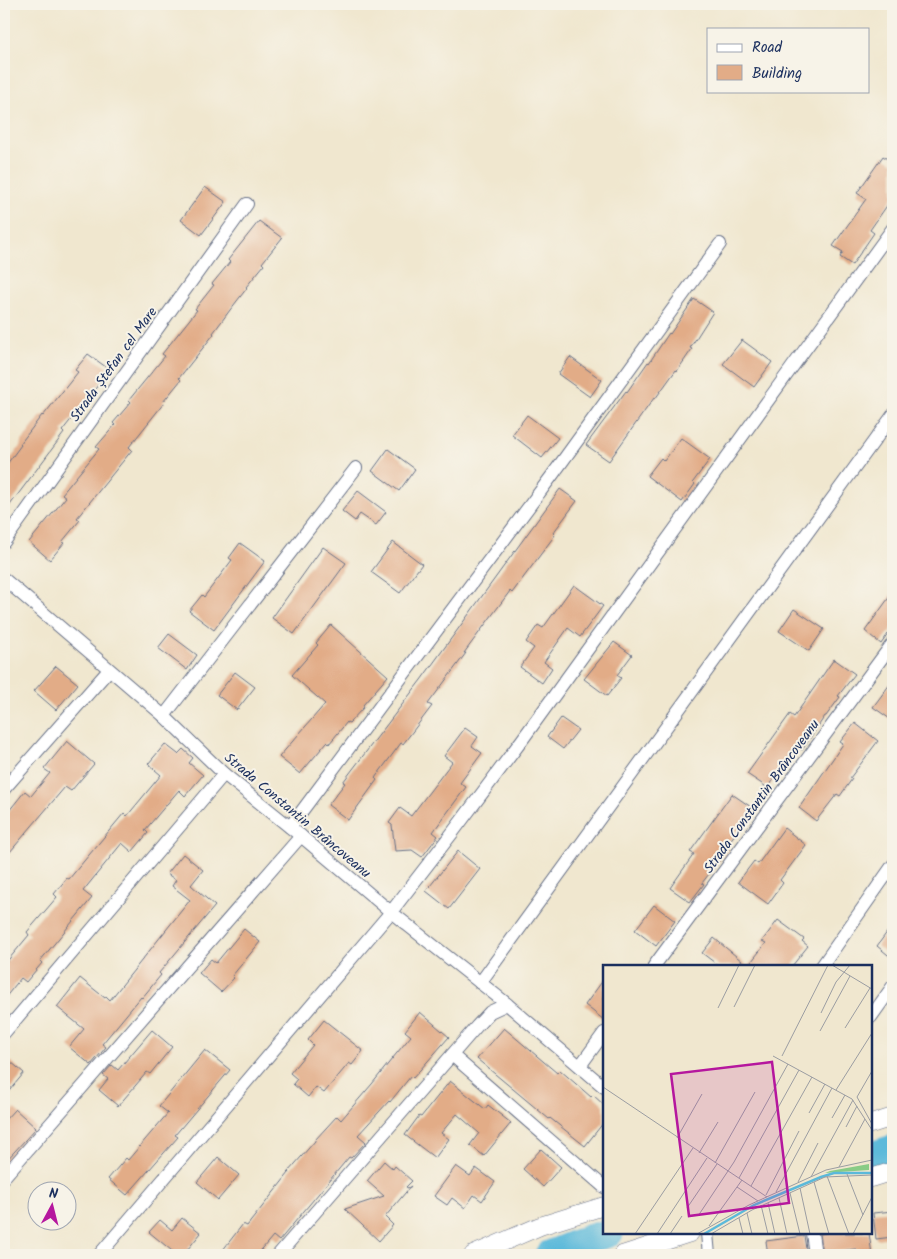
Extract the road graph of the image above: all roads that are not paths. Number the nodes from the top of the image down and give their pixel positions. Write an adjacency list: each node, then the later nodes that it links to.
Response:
1 (247, 204): 6 (street, Strada Ștefan cel Mare)
2 (893, 228): 16 (street)
3 (720, 244): 13 (street)
4 (893, 415): 19 (street)
5 (356, 468): 10 (street)
6 (4, 542)
7 (4, 579): 9 (street, Strada Constantin Brâncoveanu)
8 (893, 643): 17 (street, Strada Constantin Brâncoveanu)
9 (108, 670): 10 (street, Strada Constantin Brâncoveanu); 12 (street)
10 (164, 716): 11 (street, Strada Constantin Brâncoveanu)
11 (224, 774): 13 (street, Strada Constantin Brâncoveanu); 23 (street)
12 (4, 789)
13 (290, 827): 14 (street, Strada Constantin Brâncoveanu)
14 (301, 836): 16 (street, Strada Constantin Brâncoveanu); 31 (street)
15 (893, 865): 18 (street)
16 (391, 912): 19 (street, Strada Constantin Brâncoveanu); 39 (street)
17 (655, 965)
18 (823, 965)
19 (480, 983): 21 (street, Strada Constantin Brâncoveanu)
20 (893, 986): 22 (street)
21 (507, 1004): 25 (street); 26 (street, Strada Constantin Brâncoveanu)
22 (872, 1016)
23 (4, 1033)
24 (603, 1034): 26 (street)
25 (452, 1055): 33 (street); 40 (street)
26 (580, 1066): 27 (street, Strada Constantin Brâncoveanu)
27 (603, 1086)
28 (893, 1117): 29 (street)
29 (872, 1124)
30 (893, 1171): 32 (street)
31 (4, 1177)
32 (872, 1178)
33 (603, 1186)
34 (603, 1206): 41 (street)
35 (688, 1234): 38 (street)
36 (707, 1234): 43 (street)
37 (812, 1234): 44 (street)
38 (648, 1251): 42 (street)
39 (99, 1255)
40 (278, 1255)
41 (473, 1255)
42 (622, 1255)
43 (709, 1255)
44 (815, 1255)

